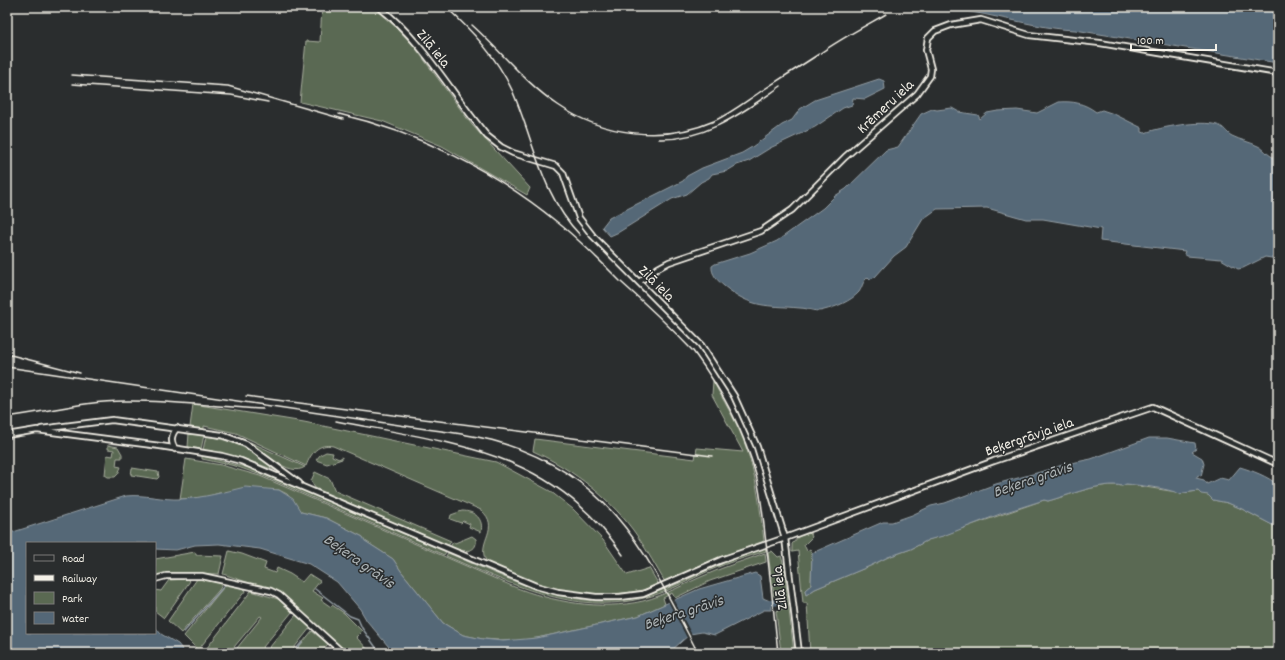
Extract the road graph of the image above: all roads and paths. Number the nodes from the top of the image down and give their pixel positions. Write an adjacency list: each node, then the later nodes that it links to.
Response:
1 (379, 7): 3 (street, Zilā iela)
2 (1278, 73): 3 (street, Krēmeru iela)
3 (640, 282): 10 (street, Zilā iela)
4 (177, 428): 5 (street); 7 (street); 9 (street)
5 (37, 430): 6 (street); 7 (street)
6 (7, 435)
7 (175, 449): 9 (street)
8 (1278, 464): 10 (street, Beķergrāvja iela)
9 (304, 486): 10 (street, Beķergrāvja iela)
10 (785, 538): 13 (street, Zilā iela)
11 (156, 579): 12 (street)
12 (343, 653)
13 (799, 653)

